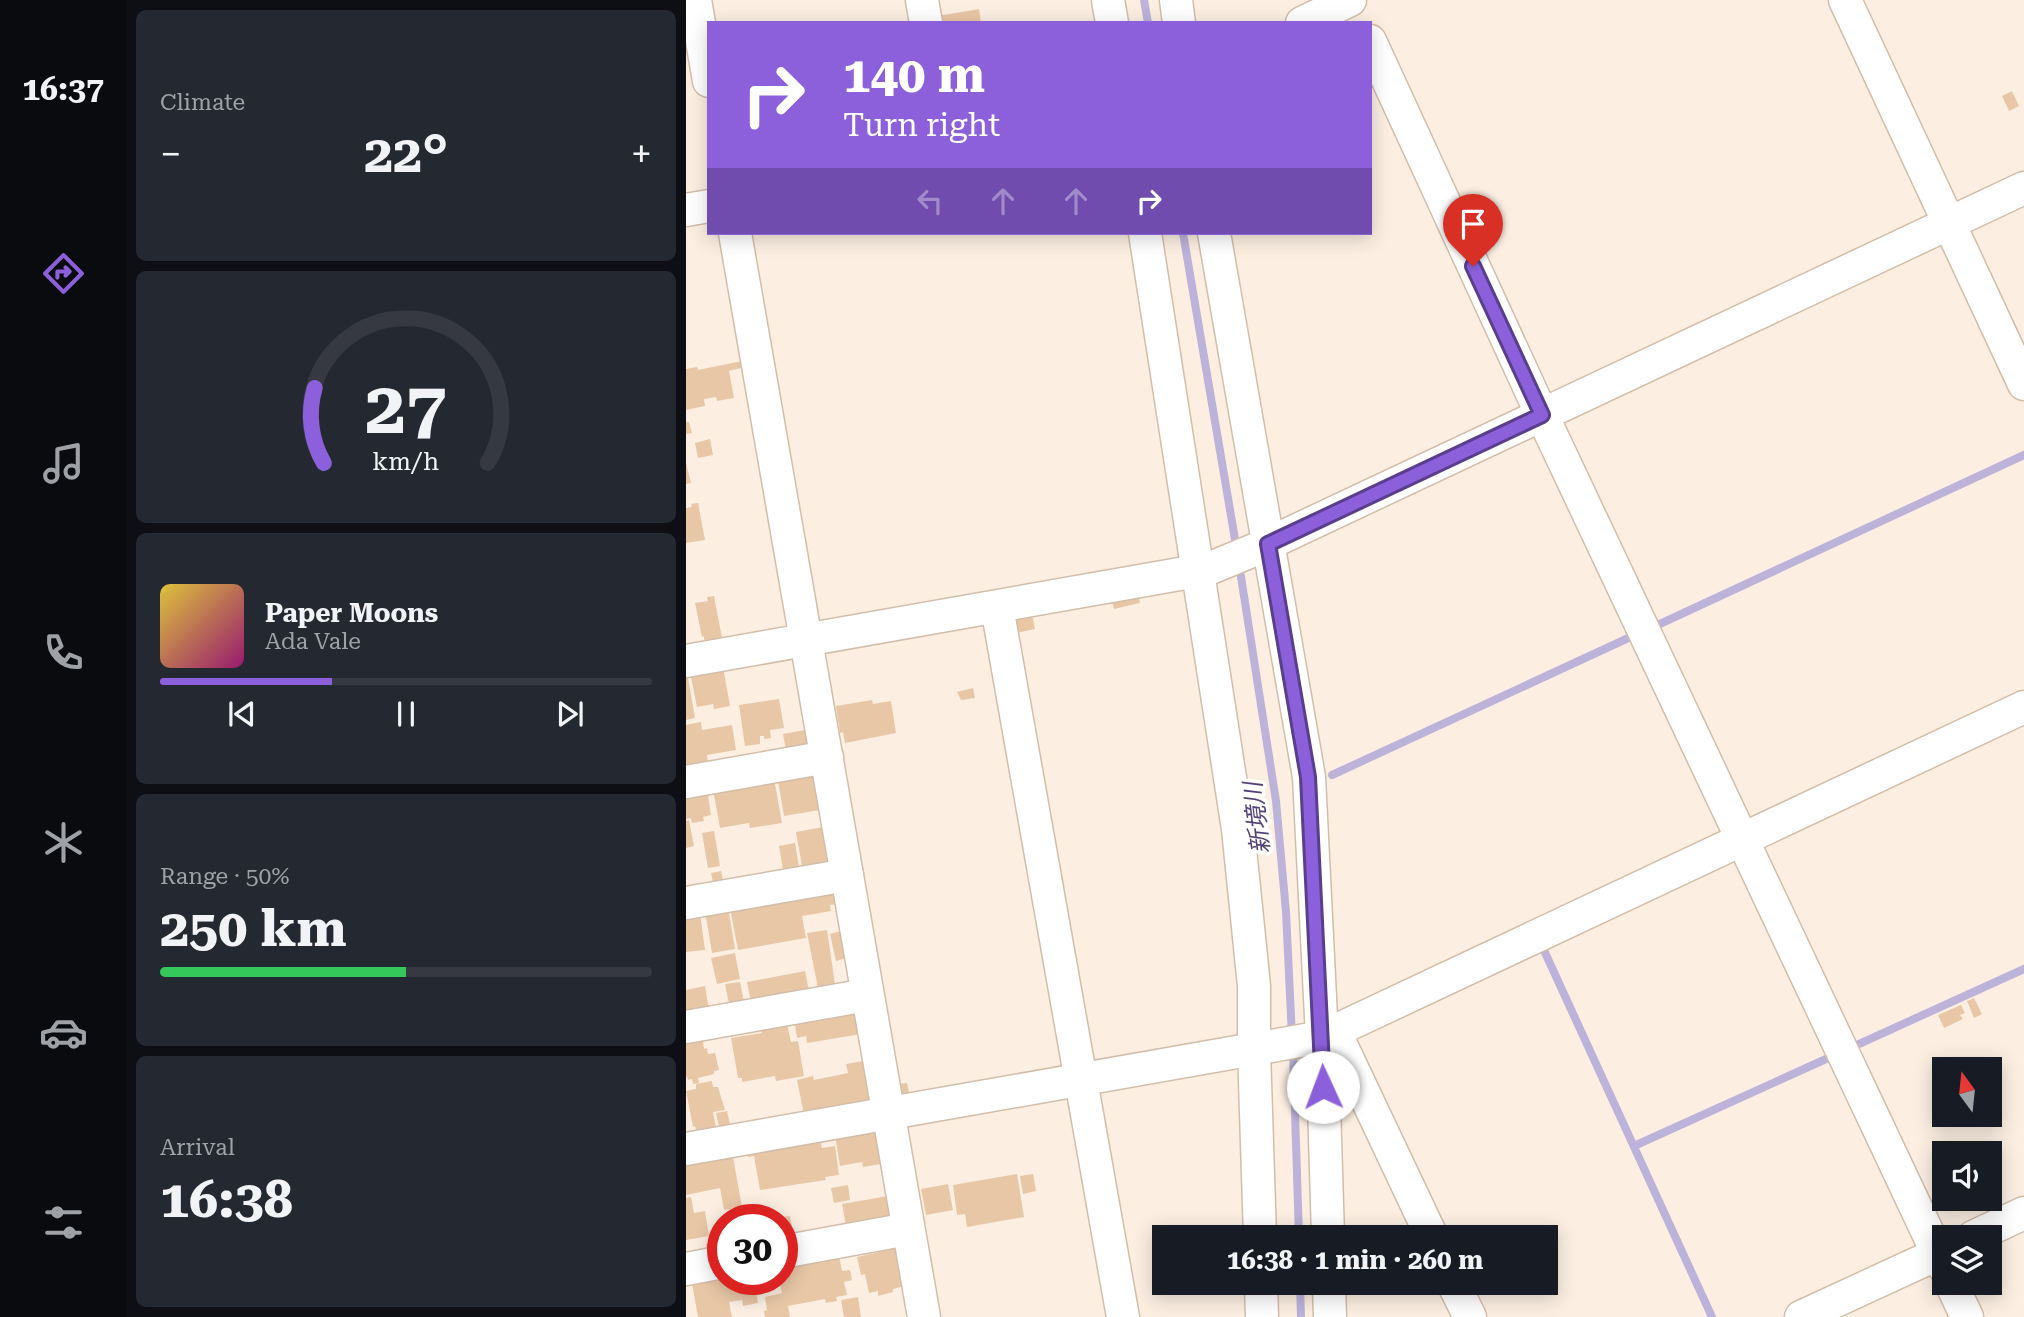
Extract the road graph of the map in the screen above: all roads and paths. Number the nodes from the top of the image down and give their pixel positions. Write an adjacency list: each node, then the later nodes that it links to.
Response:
1 (695, 0): 13 (street)
2 (922, 0): 7 (street)
3 (1108, 0): 8 (street)
4 (1176, 0): 9 (street)
5 (1350, 0): 10 (street); 11 (street)
6 (1845, 0): 17 (street)
7 (926, 21)
8 (1112, 21)
9 (1179, 21)
10 (1306, 21)
11 (1361, 21)
12 (1372, 45): 22 (street)
13 (707, 69)
14 (2024, 188): 17 (street)
15 (707, 206): 16 (street)
16 (686, 210)
17 (1949, 224): 21 (street); 22 (street)
18 (735, 235): 26 (street)
19 (1146, 235): 24 (street)
20 (1214, 235): 23 (street)
21 (2024, 384)
22 (1542, 415): 23 (street); 31 (street)
23 (1264, 546): 24 (street); 36 (street)
24 (1204, 570): 25 (street); 37 (street)
25 (997, 607): 26 (street); 38 (street)
26 (806, 640): 27 (street); 29 (street)
27 (686, 661)
28 (2024, 707): 31 (street)
29 (827, 758): 30 (street); 32 (street)
30 (686, 782)
31 (1744, 840): 36 (street); 47 (street)
32 (847, 875): 33 (street); 34 (street)
33 (686, 903)
34 (867, 995): 35 (street); 39 (street)
35 (686, 1027)
36 (1323, 1036): 37 (street); 43 (street); 44 (street)
37 (1259, 1049): 38 (street); 42 (street)
38 (1082, 1080): 39 (street); 57 (street)
39 (888, 1114): 40 (street); 46 (street)
40 (686, 1149)
41 (2024, 1213): 45 (street)
42 (1260, 1225)
43 (1328, 1225)
44 (1425, 1225)
45 (1998, 1225)
46 (908, 1229): 48 (street); 56 (street)
47 (1932, 1236)
48 (798, 1249)
49 (1932, 1261): 61 (street)
50 (707, 1265): 51 (street)
51 (686, 1269)
52 (1261, 1295): 58 (street)
53 (1329, 1295): 59 (street)
54 (1459, 1295): 60 (street)
55 (1957, 1295): 62 (street)
56 (924, 1317)
57 (1123, 1317)
58 (1262, 1317)
59 (1330, 1317)
60 (1469, 1317)
61 (1801, 1317)
62 (1967, 1317)

